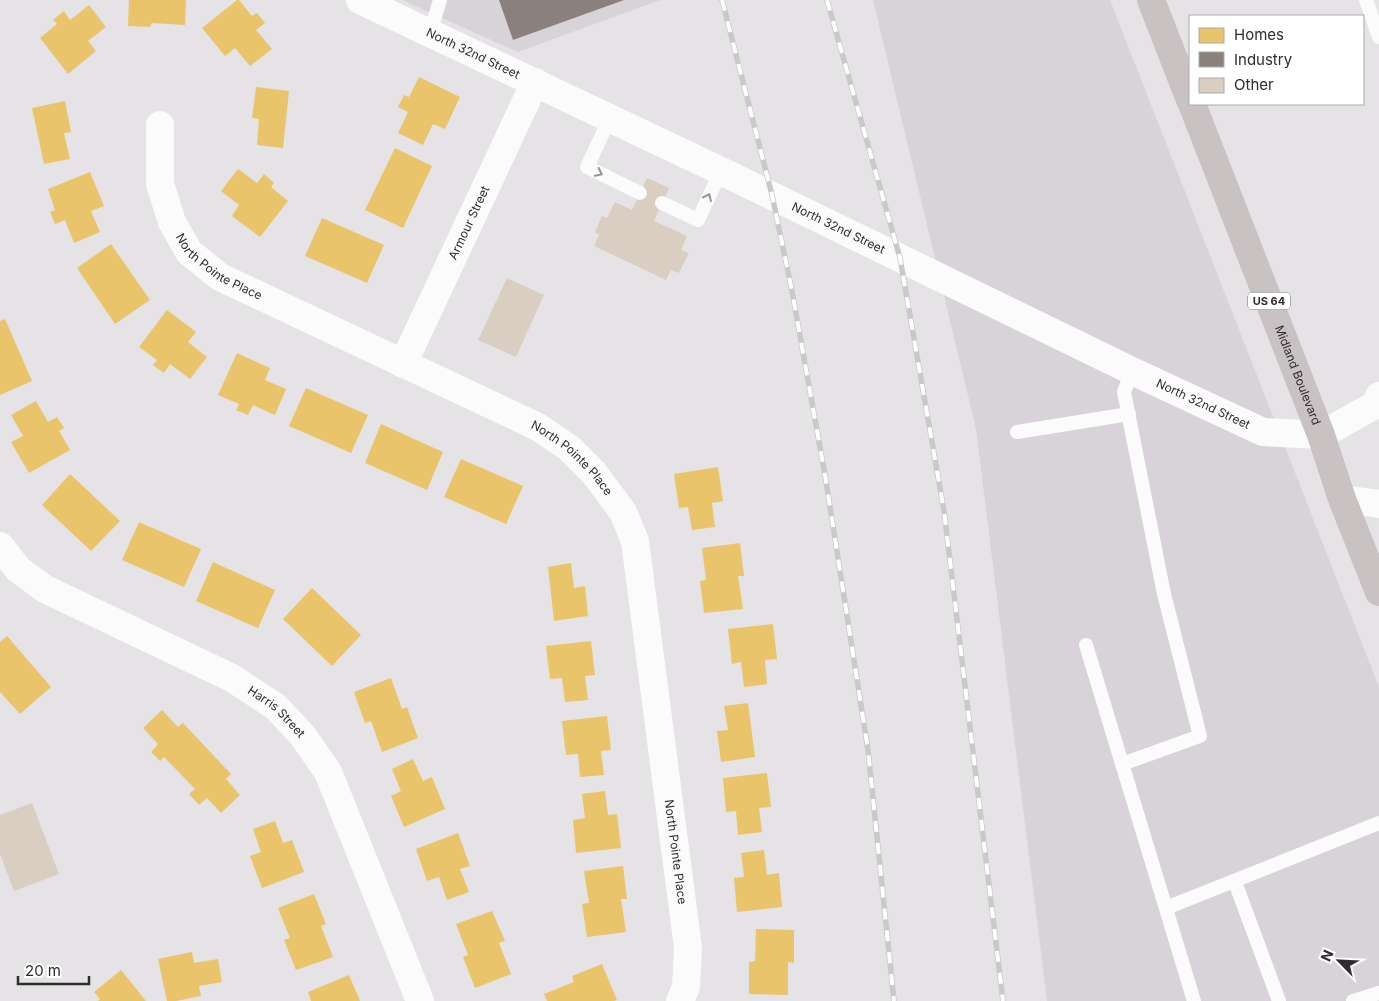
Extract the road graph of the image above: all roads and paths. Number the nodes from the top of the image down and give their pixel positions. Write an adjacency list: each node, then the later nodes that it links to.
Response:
1 (360, 0): 5 (street, North 32nd Street)
2 (440, 0): 5 (lane)
3 (1151, 0): 8 (main road)
4 (1366, 0): 6 (lane)
5 (430, 33): 7 (street, North 32nd Street)
6 (1379, 37)
7 (534, 82): 10 (street, North 32nd Street); 15 (street, Armour Street)
8 (1189, 97)
9 (1192, 105): 20 (main road, Midland Boulevard / US 64)
10 (610, 118): 12 (street, North 32nd Street); 13 (lane, one-way to 13)
11 (160, 125): 15 (street, North Pointe Place)
12 (721, 171): 14 (lane, one-way to 12); 16 (street, North 32nd Street)
13 (640, 192)
14 (662, 202)
15 (404, 364): 32 (street, North Pointe Place)
16 (1132, 371): 18 (lane); 20 (street, North 32nd Street)
17 (1379, 396): 20 (street)
18 (1129, 414): 19 (lane); 26 (lane)
19 (1017, 432)
20 (1321, 435): 21 (main road, Midland Boulevard / US 64)
21 (1342, 499): 22 (street); 24 (main road, Midland Boulevard / US 64)
22 (1379, 504)
23 (0, 546): 31 (street, Harris Street)
24 (1379, 592)
25 (1086, 645): 26 (lane)
26 (1122, 764): 29 (lane)
27 (1379, 823): 28 (lane)
28 (1235, 882): 29 (lane); 34 (lane)
29 (1166, 908): 33 (lane)
30 (1379, 993): 35 (lane)
31 (420, 1001)
32 (680, 1001)
33 (1194, 1001)
34 (1279, 1001)
35 (1353, 1001)

